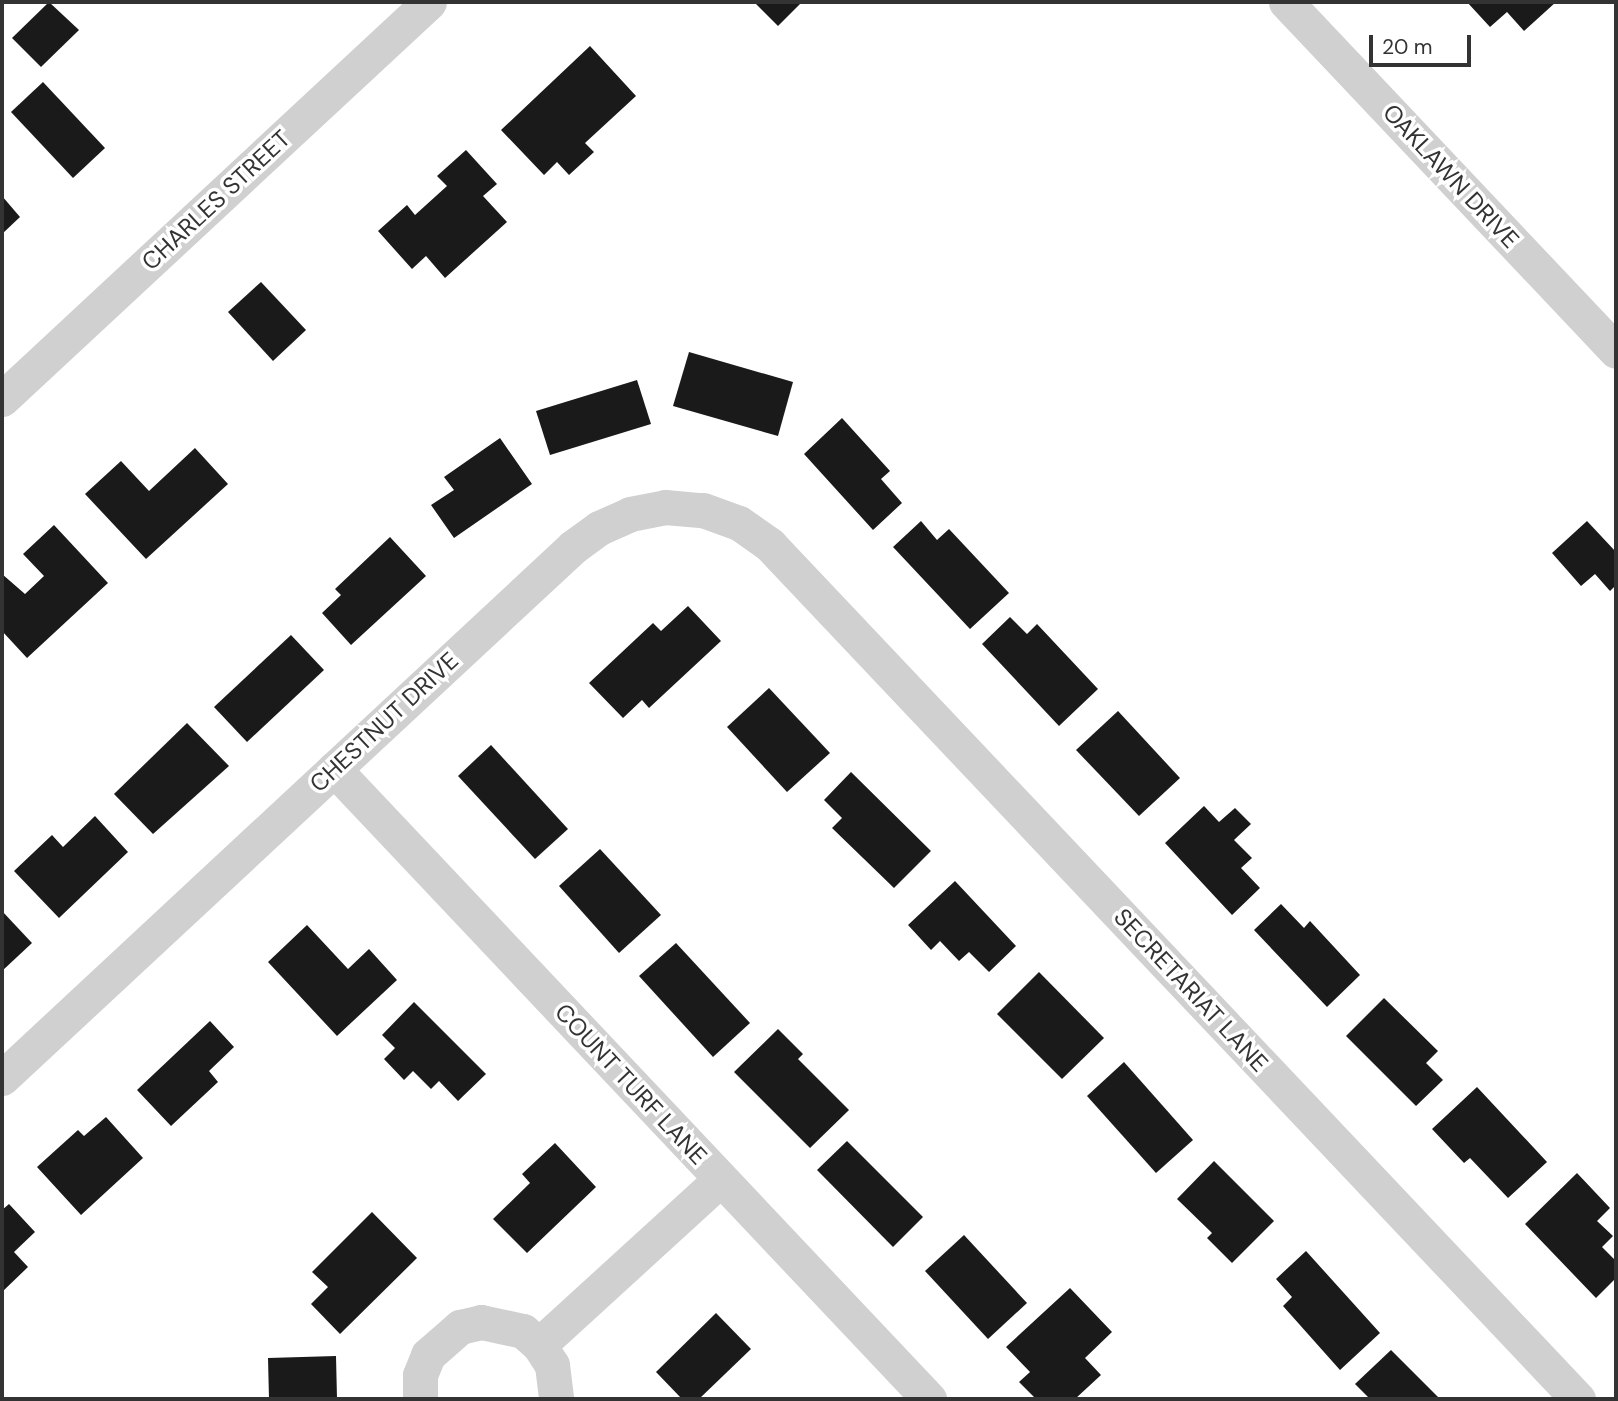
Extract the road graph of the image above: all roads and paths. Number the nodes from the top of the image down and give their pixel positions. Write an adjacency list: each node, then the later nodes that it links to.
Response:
1 (429, 2): 4 (street, CHARLES STREET)
2 (1286, 2): 3 (street, OAKLAWN DRIVE)
3 (1616, 351)
4 (2, 399)
5 (804, 580): 6 (street, CHESTNUT DRIVE); 13 (street, SECRETARIAT LANE)
6 (334, 769): 7 (street, CHESTNUT DRIVE); 8 (street, COUNT TURF LANE)
7 (2, 1078)
8 (721, 1179): 9 (street); 12 (street, COUNT TURF LANE)
9 (539, 1345): 10 (street); 11 (street)
10 (420, 1399)
11 (555, 1399)
12 (929, 1399)
13 (1578, 1399)

